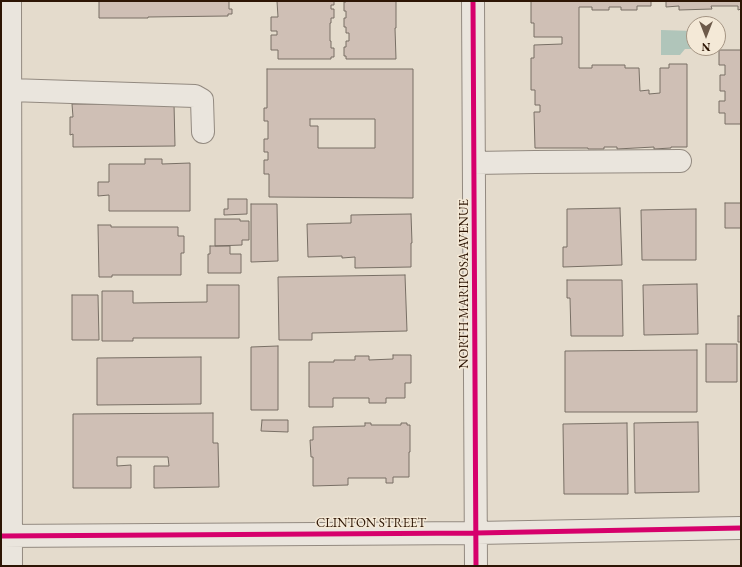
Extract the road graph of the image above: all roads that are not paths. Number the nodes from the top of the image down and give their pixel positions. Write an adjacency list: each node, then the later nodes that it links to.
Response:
1 (10, 1): 3 (street)
2 (473, 1): 6 (street, NORTH MARIPOSA AVENUE)
3 (10, 90): 4 (street); 7 (street)
4 (202, 132)
5 (680, 161): 6 (street)
6 (474, 163): 9 (street, NORTH MARIPOSA AVENUE)
7 (6, 210): 10 (street)
8 (741, 528): 9 (street, CLINTON STREET)
9 (476, 533): 10 (street, CLINTON STREET); 12 (street, NORTH MARIPOSA AVENUE)
10 (6, 536): 11 (street)
11 (11, 566)
12 (476, 566)

